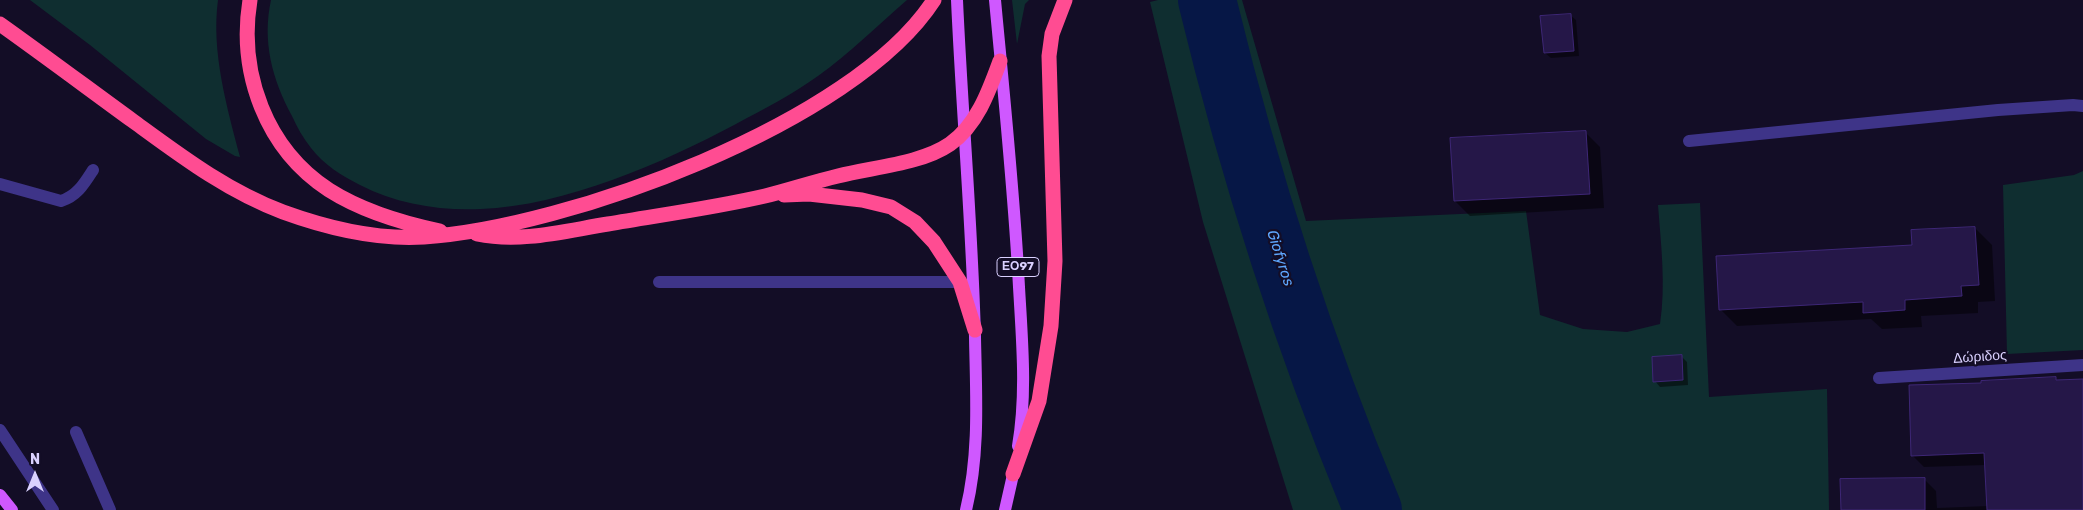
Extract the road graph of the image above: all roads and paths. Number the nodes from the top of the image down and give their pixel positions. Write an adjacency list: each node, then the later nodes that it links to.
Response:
1 (250, 0): 15 (highway)
2 (934, 0): 14 (highway)
3 (957, 0): 9 (main road)
4 (994, 0): 7 (main road, ΕΟ97)
5 (1065, 0): 23 (highway)
6 (0, 24): 15 (highway)
7 (1000, 61): 9 (highway); 23 (main road, ΕΟ97)
8 (2083, 106): 10 (street)
9 (966, 132): 13 (highway); 18 (main road)
10 (1689, 141)
11 (93, 170): 12 (street)
12 (0, 184)
13 (765, 196): 14 (highway); 17 (highway)
14 (471, 232): 15 (highway)
15 (449, 233)
16 (659, 282): 17 (street)
17 (960, 282): 18 (highway)
18 (975, 330): 28 (main road)
19 (2083, 365): 20 (street, Δώριδος)
20 (1879, 378)
21 (0, 430): 26 (street)
22 (76, 432): 27 (street)
23 (1013, 474): 29 (main road, ΕΟ97)
24 (0, 495): 25 (main road)
25 (12, 510)
26 (53, 510)
27 (110, 510)
28 (966, 510)
29 (1005, 510)

